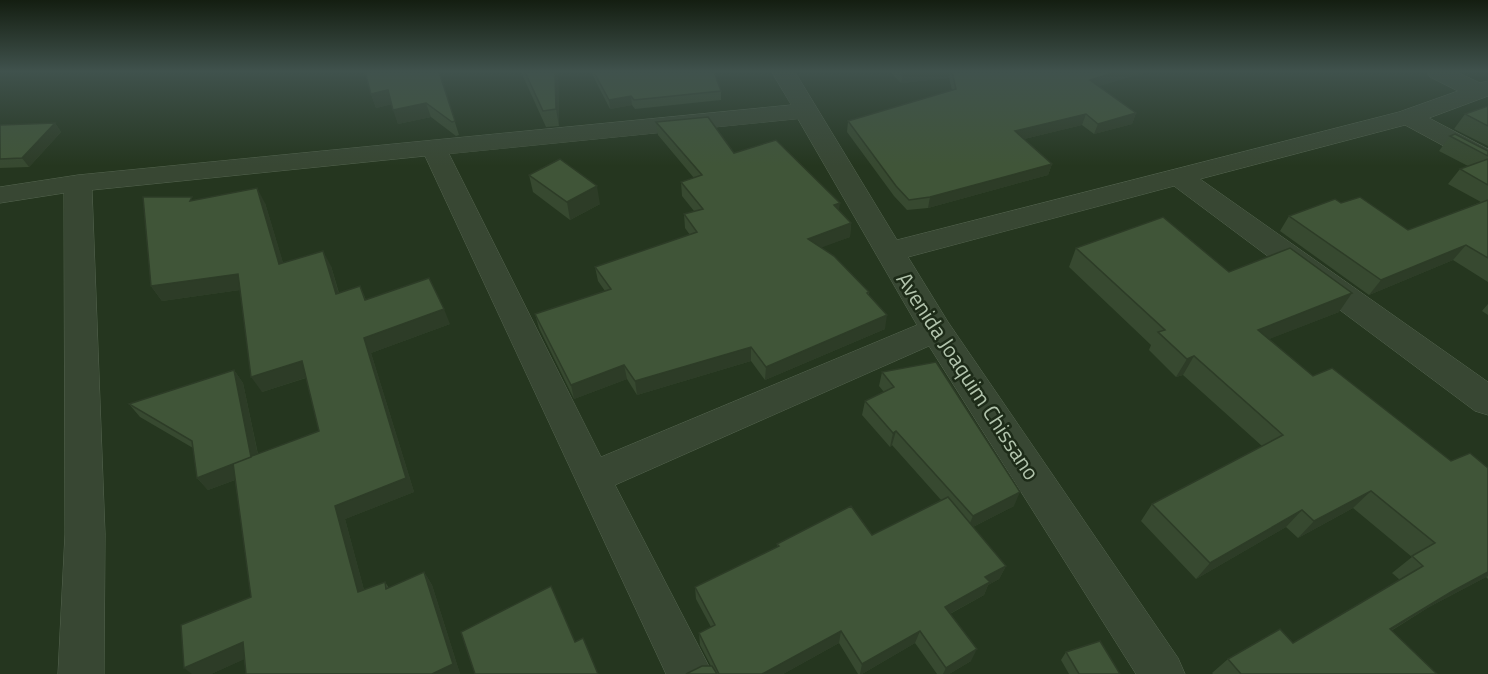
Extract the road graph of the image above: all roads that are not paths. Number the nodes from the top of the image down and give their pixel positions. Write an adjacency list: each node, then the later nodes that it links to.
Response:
1 (801, 103): 3 (street, Avenida Joaquim Chissano)
2 (1444, 103): 4 (street)
3 (805, 111): 5 (street); 10 (street, Avenida Joaquim Chissano)
4 (1408, 117): 6 (street); 7 (street)
5 (434, 149): 8 (street); 13 (street)
6 (1488, 159)
7 (1179, 177): 10 (street); 12 (street)
8 (78, 183): 9 (street); 14 (street)
9 (0, 195)
10 (888, 252): 11 (street, Avenida Joaquim Chissano)
11 (936, 330): 13 (street); 16 (street, Avenida Joaquim Chissano)
12 (1488, 401)
13 (592, 478): 15 (street)
14 (81, 674)
15 (690, 674)
16 (1162, 674)

